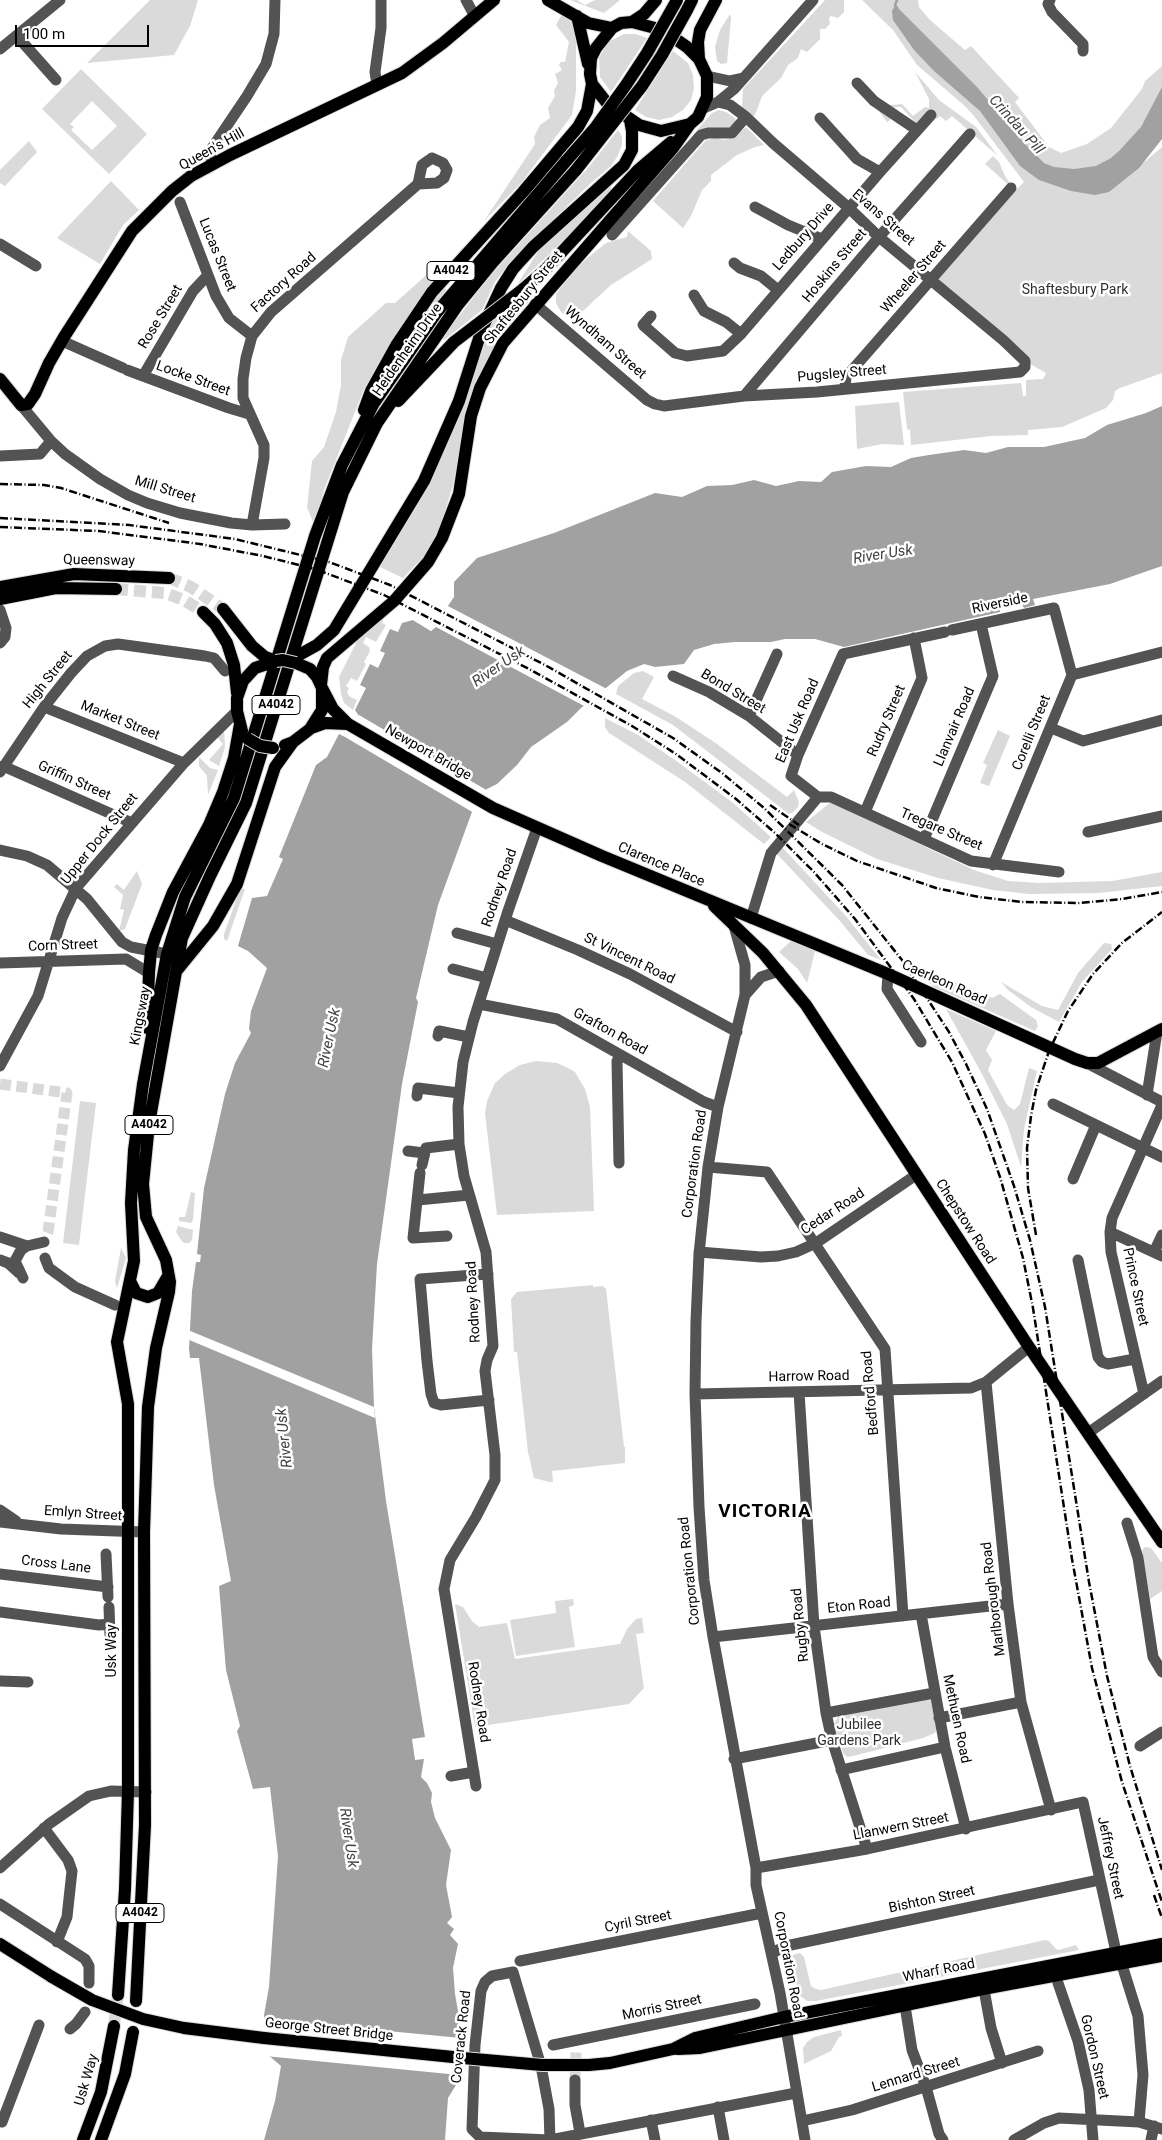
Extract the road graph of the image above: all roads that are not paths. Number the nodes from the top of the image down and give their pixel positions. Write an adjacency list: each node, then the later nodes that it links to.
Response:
1 (60, 0): 17 (street)
2 (275, 0): 38 (street)
3 (381, 0): 27 (street)
4 (466, 0): 13 (street)
5 (494, 0): 13 (main road, Queen's Hill)
6 (548, 0): 14 (main road)
7 (656, 0): 15 (main road)
8 (678, 0): 71 (main road, Heidenheim Drive / A4042, bridge)
9 (692, 0): 69 (main road, Heidenheim Drive / A4042, bridge)
10 (716, 0): 20 (main road)
11 (813, 0): 22 (street)
12 (1050, 0): 19 (street)
13 (474, 15): 27 (main road, Queen's Hill)
14 (577, 16): 16 (main road); 23 (main road)
15 (632, 22): 16 (main road); 20 (main road)
16 (612, 28): 23 (main road, A4042)
17 (17, 36): 18 (street); 24 (street)
18 (0, 49)
19 (1084, 51)
20 (699, 59): 21 (main road)
21 (707, 76): 25 (street); 29 (main road)
22 (744, 78): 25 (street); 28 (street)
23 (591, 79): 33 (main road); 71 (main road, A4042)
24 (56, 80)
25 (725, 81): 28 (street)
26 (857, 83): 35 (street)
27 (378, 85): 38 (main road, Queen's Hill)
28 (725, 100): 29 (street); 31 (street, Evans Street)
29 (704, 108): 34 (main road)
30 (931, 115): 35 (street, Ledbury Drive)
31 (746, 118): 44 (street, Evans Street); 45 (street)
32 (820, 118): 39 (street)
33 (630, 120): 34 (main road); 87 (main road, Shaftesbury Street)
34 (690, 124): 37 (main road, Shaftesbury Street)
35 (917, 130): 39 (street, Ledbury Drive)
36 (970, 134): 46 (street, Hoskins Street)
37 (680, 138): 55 (main road, Shaftesbury Street); 69 (main road, A4042, bridge)
38 (213, 164): 59 (main road, Queen's Hill)
39 (880, 172): 44 (street, Ledbury Drive)
40 (423, 180): 58 (street, Factory Road)
41 (1011, 188): 52 (street, Wheeler Street)
42 (180, 202): 51 (street, Lucas Street)
43 (755, 206): 47 (street)
44 (849, 208): 46 (street, Evans Street); 47 (street, Ledbury Drive)
45 (612, 235)
46 (879, 237): 52 (street, Evans Street); 64 (street, Hoskins Street)
47 (822, 239): 53 (street, Ledbury Drive)
48 (0, 244): 50 (street)
49 (734, 263): 53 (street)
50 (36, 266)
51 (208, 276): 58 (street, Lucas Street); 61 (street, Rose Street)
52 (932, 280): 60 (street, Evans Street); 63 (street, Wheeler Street)
53 (778, 290): 57 (street, Ledbury Drive)
54 (694, 296): 57 (street)
55 (535, 304): 65 (street, Wyndham Street); 92 (main road, Shaftesbury Street)
56 (651, 316): 57 (street, Ledbury Drive)
57 (741, 334)
58 (252, 336): 67 (street, Factory Road)
59 (62, 341): 61 (street, Locke Street); 66 (main road, Queen's Hill)
60 (1025, 361): 63 (street, Pugsley Street)
61 (143, 376): 67 (street, Locke Street)
62 (0, 379): 66 (main road)
63 (845, 388): 64 (street, Pugsley Street)
64 (744, 396): 65 (street, Pugsley Street)
65 (655, 404)
66 (21, 405): 68 (street, Mill Street)
67 (249, 414): 73 (street, Factory Road)
68 (52, 441): 70 (street); 73 (street, Mill Street)
69 (366, 446): 107 (main road, Heidenheim Drive / A4042)
70 (0, 456)
71 (342, 465): 106 (main road, Heidenheim Drive / A4042)
72 (285, 524): 73 (street, Mill Street)
73 (252, 525)
74 (169, 578): 75 (main road, Queensway)
75 (0, 587)
76 (116, 589): 77 (main road, Queensway)
77 (0, 599)
78 (223, 609): 88 (main road)
79 (0, 610): 83 (street)
80 (204, 612): 93 (main road)
81 (981, 624): 82 (street, Riverside); 90 (street, Riverside); 115 (street, Llanvair Road)
82 (914, 638): 86 (street, Riverside); 110 (street, Rudry Street)
83 (0, 643)
84 (1162, 652): 90 (street)
85 (777, 654): 96 (street)
86 (843, 654): 103 (street, East Usk Road)
87 (297, 659): 88 (main road, Shaftesbury Street); 92 (main road)
88 (275, 661): 93 (main road)
89 (225, 670): 94 (street, High Street)
90 (1072, 675): 100 (street, Corelli Street)
91 (673, 676): 96 (street, Bond Street)
92 (321, 687): 99 (main road, Newport Bridge); 101 (main road)
93 (237, 698): 95 (main road)
94 (44, 707): 104 (street, Market Street); 105 (street, High Street)
95 (237, 711): 98 (main road); 104 (street, Upper Dock Street)
96 (749, 716): 103 (street, Bond Street)
97 (1162, 720): 100 (street)
98 (240, 724): 102 (main road, bridge); 125 (main road, A4042)
99 (350, 725): 101 (main road, Newport Bridge); 109 (main road, Newport Bridge)
100 (1050, 728): 117 (street, Corelli Street)
101 (310, 729): 102 (main road)
102 (293, 742): 136 (main road, A4042)
103 (798, 756): 108 (street, East Usk Road)
104 (186, 762): 112 (street, Upper Dock Street)
105 (2, 769): 112 (street, Griffin Street)
106 (243, 769): 129 (main road, Kingsway / A4042)
107 (255, 775): 136 (main road, Kingsway / A4042)
108 (818, 797): 110 (street, Tregare Street); 121 (street)
109 (493, 808): 113 (main road, Clarence Place)
110 (865, 812): 115 (street, Tregare Street)
111 (1162, 816): 114 (street)
112 (132, 822): 119 (street, Upper Dock Street)
113 (537, 828): 120 (main road, Clarence Place); 122 (street, Rodney Road)
114 (1088, 832)
115 (924, 839): 117 (street, Tregare Street)
116 (0, 850): 119 (street)
117 (993, 865): 118 (street, Tregare Street)
118 (1058, 872)
119 (76, 888): 127 (street); 131 (street, Upper Dock Street)
120 (710, 902): 121 (main road, Caerleon Road); 123 (main road, Clarence Place)
121 (751, 918): 123 (main road); 137 (main road, Caerleon Road)
122 (504, 920): 126 (street, Rodney Road); 142 (street, St Vincent Road)
123 (734, 926): 134 (main road, Chepstow Road); 139 (street, Clarence Place)
124 (457, 933): 126 (street)
125 (156, 935): 127 (street); 128 (main road, A4042)
126 (497, 944): 138 (street, Rodney Road)
127 (134, 948): 128 (street); 130 (street)
128 (151, 950): 129 (street); 135 (main road, A4042)
129 (167, 954): 136 (street); 149 (main road, Kingsway / A4042)
130 (126, 959): 131 (street, Corn Street); 135 (street)
131 (50, 960): 132 (street, Corn Street); 148 (street, Upper Dock Street)
132 (0, 963)
133 (453, 969): 138 (street)
134 (779, 971): 139 (street); 164 (main road, Chepstow Road)
135 (149, 973): 149 (main road, A4042)
136 (175, 974): 178 (main road, Kingsway / A4042)
137 (888, 974): 145 (street); 147 (main road, Caerleon Road)
138 (487, 978): 140 (street, Rodney Road)
139 (745, 995): 142 (street, Corporation Road)
140 (479, 1004): 144 (street, Rodney Road); 146 (street, Grafton Road)
141 (1160, 1030): 147 (main road); 151 (street)
142 (737, 1032): 155 (street, Corporation Road)
143 (438, 1036): 144 (street)
144 (469, 1037): 150 (street, Rodney Road)
145 (921, 1042)
146 (621, 1055): 155 (street, Grafton Road); 162 (street)
147 (1087, 1063): 151 (street)
148 (0, 1066)
149 (143, 1084): 180 (main road, Kingsway / A4042)
150 (459, 1093): 152 (street); 157 (street, Rodney Road)
151 (1147, 1095): 154 (street)
152 (417, 1096)
153 (1053, 1104): 156 (street)
154 (1162, 1104): 158 (street, Prince Street)
155 (718, 1107): 163 (street, Corporation Road)
156 (1096, 1125): 158 (street); 165 (street)
157 (458, 1144): 160 (street); 166 (street, Rodney Road)
158 (1143, 1148): 161 (street); 168 (street, Prince Street)
159 (408, 1150): 160 (street)
160 (424, 1153): 167 (street)
161 (1162, 1157)
162 (619, 1163)
163 (708, 1167): 172 (street, Bedford Road); 174 (street, Corporation Road)
164 (916, 1175): 172 (street, Cedar Road); 182 (main road, Chepstow Road)
165 (1073, 1179)
166 (469, 1195): 167 (street); 179 (street, Rodney Road)
167 (418, 1200): 170 (street)
168 (1110, 1232): 175 (street); 183 (street, Prince Street)
169 (1162, 1235): 175 (street)
170 (448, 1236)
171 (0, 1237): 173 (street)
172 (816, 1243): 174 (street, Cedar Road); 186 (street, Bedford Road)
173 (27, 1246): 176 (street); 181 (street)
174 (699, 1252): 188 (street, Corporation Road)
175 (1158, 1254)
176 (0, 1260)
177 (1078, 1260): 183 (street)
178 (169, 1273): 180 (main road); 196 (main road, Kingsway / A4042)
179 (488, 1274): 190 (street, Rodney Road); 190 (street)
180 (130, 1282): 181 (main road, Kingsway / A4042)
181 (119, 1306): 197 (main road, Usk Way / A4042)
182 (1030, 1347): 185 (street, Harrow Road); 191 (main road, Chepstow Road)
183 (1135, 1359): 189 (street, Prince Street)
184 (1162, 1381): 189 (street)
185 (986, 1382): 186 (street, Harrow Road); 202 (street, Marlborough Road)
186 (887, 1390): 187 (street, Harrow Road); 205 (street, Bedford Road)
187 (800, 1392): 188 (street, Harrow Road); 206 (street, Rugby Road)
188 (695, 1394): 207 (street, Corporation Road)
189 (1144, 1394): 191 (street)
190 (489, 1400): 221 (street, Rodney Road)
191 (1088, 1433): 198 (main road, Chepstow Road)
192 (0, 1510): 195 (street, Emlyn Street)
193 (0, 1522): 195 (street, Emlyn Street)
194 (1127, 1522): 208 (street)
195 (20, 1523): 197 (street, Emlyn Street)
196 (144, 1532): 197 (street, Emlyn Street); 225 (main road, A4042)
197 (126, 1533): 224 (main road, Usk Way / A4042)
198 (1162, 1542)
199 (106, 1554): 201 (street)
200 (0, 1574): 201 (street, Cross Lane)
201 (108, 1597): 203 (street)
202 (1008, 1604): 204 (street, Eton Road); 212 (street, Marlborough Road)
203 (0, 1612)
204 (921, 1614): 205 (street, Eton Road); 211 (street, Methuen Road)
205 (903, 1616): 206 (street, Eton Road)
206 (814, 1626): 207 (street, Eton Road); 213 (street, Rugby Road)
207 (713, 1637): 219 (street, Corporation Road)
208 (1162, 1672)
209 (0, 1681): 210 (street)
210 (28, 1682)
211 (934, 1693): 213 (street); 214 (street, Methuen Road)
212 (1022, 1702): 214 (street); 226 (street, Marlborough Road)
213 (826, 1713): 216 (street, Rugby Road)
214 (939, 1718): 218 (street, Methuen Road)
215 (1162, 1732): 217 (street)
216 (832, 1740): 219 (street); 220 (street, Rugby Road)
217 (1140, 1746)
218 (945, 1747): 220 (street); 228 (street, Methuen Road)
219 (734, 1759): 231 (street, Corporation Road)
220 (841, 1770): 229 (street, Rugby Road)
221 (474, 1772): 222 (street); 223 (street, Rodney Road)
222 (451, 1776)
223 (476, 1786)
224 (128, 1791): 225 (street); 227 (street); 245 (main road, Usk Way / A4042)
225 (146, 1792): 247 (main road, A4042)
226 (1051, 1810): 228 (street, Llanwern Street); 232 (street, Jeffrey Street)
227 (44, 1828): 230 (street); 235 (street)
228 (966, 1829): 229 (street, Llanwern Street)
229 (867, 1849): 231 (street, Llanwern Street)
230 (0, 1868)
231 (756, 1868): 234 (street, Corporation Road)
232 (1099, 1880): 238 (street, Jeffrey Street); 239 (street, Bishton Street)
233 (0, 1904): 235 (street)
234 (762, 1914): 239 (street, Corporation Road); 241 (street, Cyril Street)
235 (57, 1942): 243 (street)
236 (0, 1944): 257 (main road, George Street Bridge, bridge)
237 (1162, 1944): 238 (main road, Wharf Road)
238 (1116, 1952): 242 (street, Jeffrey Street); 251 (main road, Wharf Road)
239 (772, 1953): 251 (street, Corporation Road)
240 (1162, 1956): 242 (main road, Wharf Road)
241 (520, 1960)
242 (1122, 1965): 255 (main road, Wharf Road); 268 (street, Jeffrey Street)
243 (89, 1982)
244 (1058, 1983): 265 (street, Gordon Street)
245 (118, 1995)
246 (985, 1995): 260 (street)
247 (136, 2001)
248 (754, 2004): 258 (street, Morris Street)
249 (84, 2012): 254 (street)
250 (906, 2012): 262 (street)
251 (784, 2017): 255 (street, Corporation Road); 257 (main road, Wharf Road)
252 (39, 2025): 269 (street)
253 (114, 2026): 272 (main road, Usk Way)
254 (70, 2029)
255 (786, 2030): 257 (main road, Wharf Road); 263 (street, Corporation Road)
256 (133, 2032): 273 (main road)
257 (724, 2037)
258 (553, 2045)
259 (1038, 2050): 260 (street, Lennard Street)
260 (1002, 2063): 262 (street, Lennard Street)
261 (575, 2080): 271 (street)
262 (926, 2088): 267 (street, Lennard Street); 278 (street)
263 (796, 2093): 264 (street, Coverack Road); 267 (street, Corporation Road)
264 (718, 2107): 266 (street, Coverack Road); 276 (street)
265 (1092, 2118): 268 (street); 279 (street); 280 (street, Gordon Street)
266 (652, 2120): 271 (street, Coverack Road); 275 (street)
267 (802, 2121): 277 (street, Corporation Road)
268 (1139, 2122): 270 (street)
269 (1, 2124)
270 (1158, 2127): 281 (street)
271 (580, 2133): 274 (street, Coverack Road)
272 (82, 2140)
273 (101, 2140)
274 (550, 2140): 274 (street, Coverack Road)
275 (655, 2140)
276 (724, 2140)
277 (805, 2140)
278 (943, 2140)
279 (1014, 2140)
280 (1093, 2140)
281 (1151, 2140)

